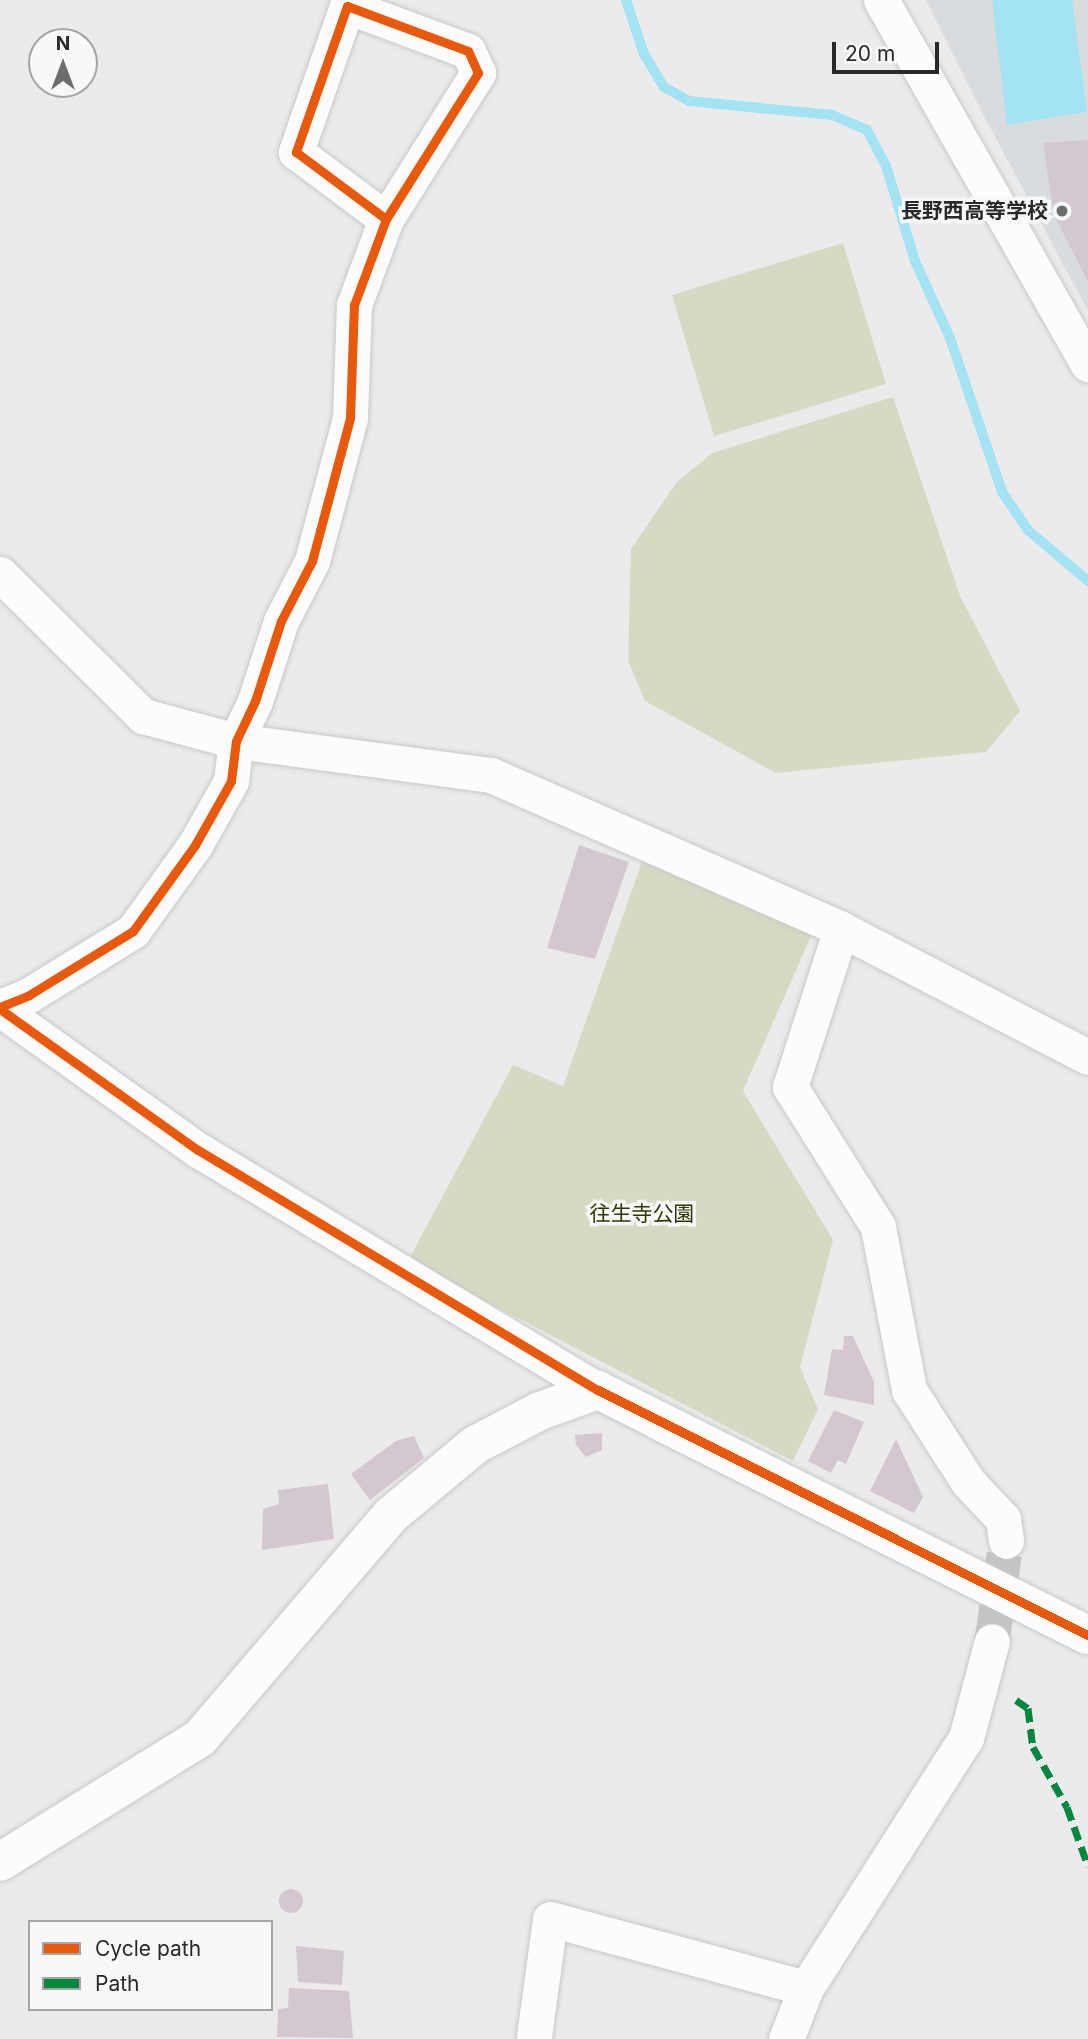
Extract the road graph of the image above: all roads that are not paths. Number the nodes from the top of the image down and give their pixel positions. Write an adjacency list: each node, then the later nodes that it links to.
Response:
1 (881, 0): 3 (street)
2 (386, 219): 2 (street); 5 (street)
3 (1088, 364)
4 (0, 574): 5 (street)
5 (236, 741): 6 (street); 7 (street)
6 (841, 929): 8 (street); 10 (street)
7 (0, 1008): 9 (street)
8 (1088, 1056)
9 (598, 1390): 11 (street); 13 (street)
10 (1006, 1541)
11 (1088, 1634)
12 (992, 1641): 14 (street)
13 (0, 1862)
14 (806, 1989): 15 (street); 16 (street)
15 (534, 2036)
16 (786, 2039)

